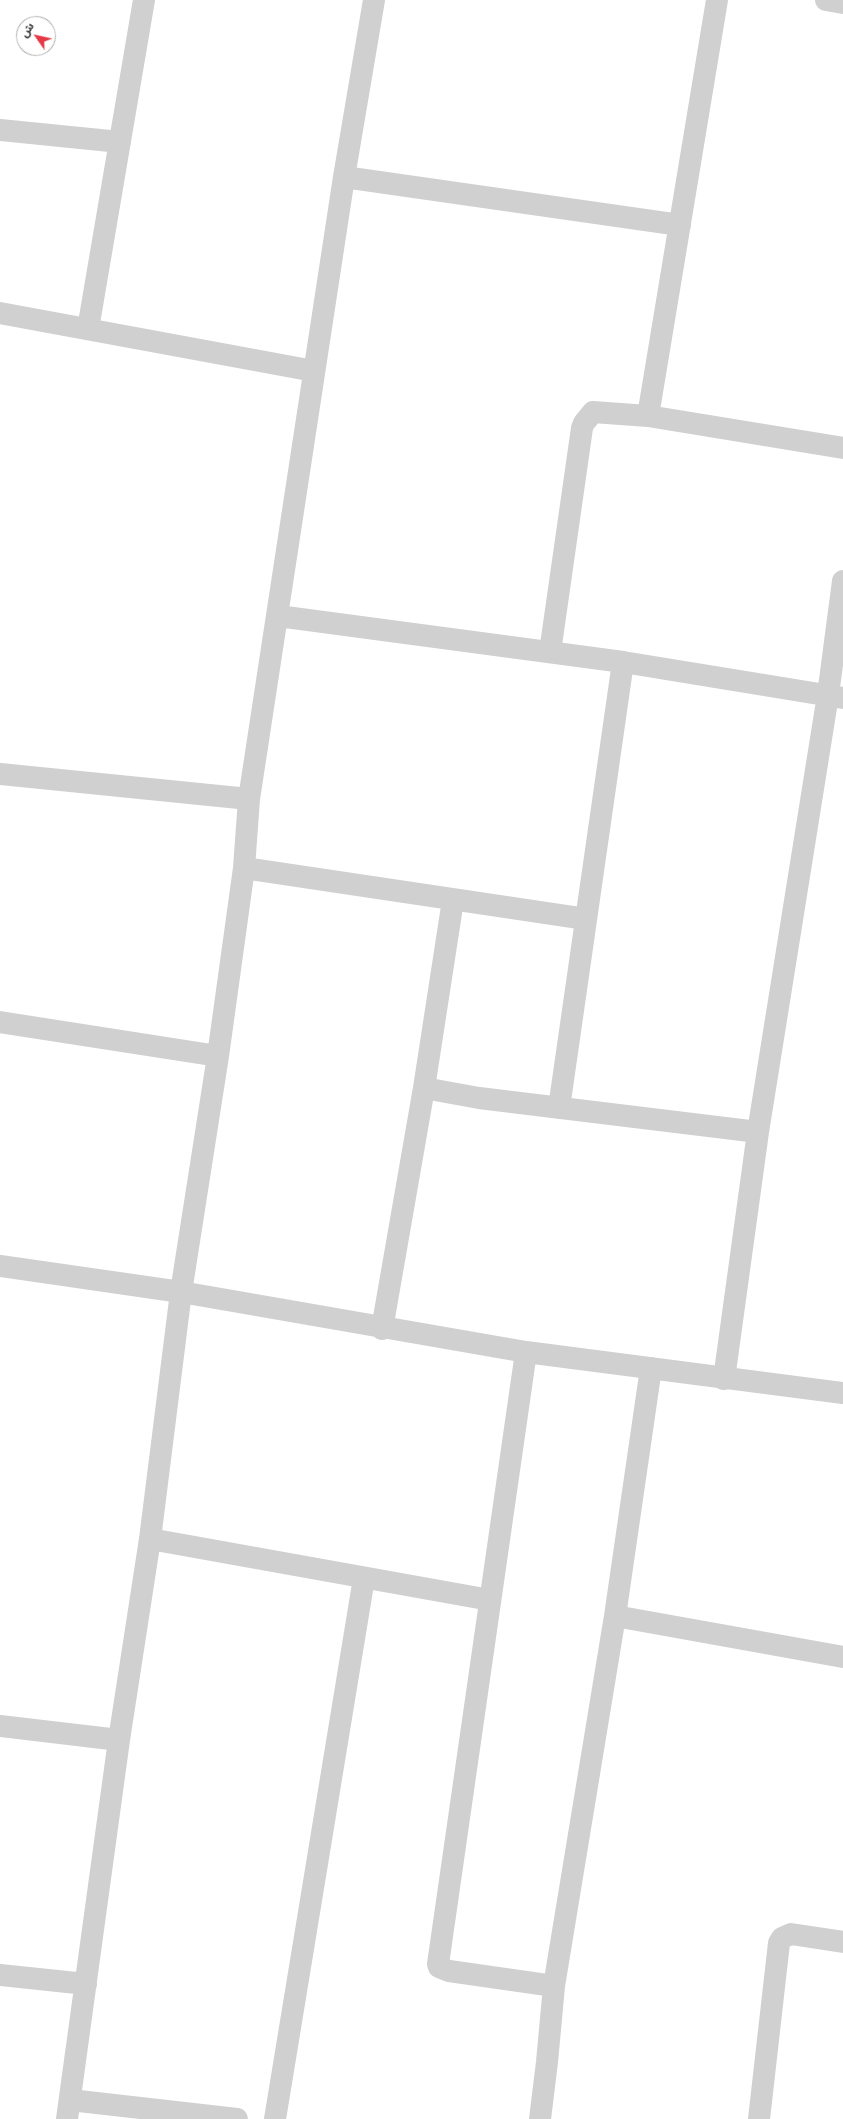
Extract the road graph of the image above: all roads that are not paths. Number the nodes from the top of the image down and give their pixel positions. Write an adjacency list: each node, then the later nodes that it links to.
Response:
1 (144, 0): 5 (street)
2 (374, 0): 6 (street)
3 (717, 0): 7 (street)
4 (0, 130): 5 (street)
5 (120, 142): 9 (street)
6 (344, 177): 7 (street); 10 (street)
7 (680, 225): 11 (street)
8 (0, 313): 9 (street)
9 (88, 329): 10 (street)
10 (314, 371): 14 (street)
11 (648, 416): 12 (street); 15 (street)
12 (843, 448)
13 (843, 581): 17 (street)
14 (278, 616): 15 (street); 19 (street)
15 (550, 652): 16 (street)
16 (622, 662): 17 (street); 22 (street)
17 (835, 697): 27 (street)
18 (0, 774): 19 (street)
19 (249, 799): 20 (street)
20 (244, 868): 21 (street); 24 (street)
21 (453, 900): 22 (street); 25 (street)
22 (586, 919): 26 (street)
23 (0, 1022): 24 (street)
24 (218, 1056): 29 (street)
25 (424, 1088): 26 (street); 30 (street)
26 (559, 1108): 27 (street)
27 (758, 1132): 33 (street)
28 (0, 1266): 29 (street)
29 (181, 1292): 30 (street); 35 (street)
30 (382, 1329): 31 (street)
31 (526, 1352): 32 (street); 37 (street)
32 (651, 1368): 33 (street); 38 (street)
33 (724, 1379): 34 (street)
34 (842, 1389)
35 (150, 1539): 36 (street); 41 (street)
36 (364, 1578): 37 (street); 48 (street)
37 (490, 1600): 45 (street)
38 (615, 1616): 39 (street); 45 (street)
39 (843, 1657)
40 (0, 1726): 41 (street)
41 (119, 1740): 44 (street)
42 (843, 1942): 50 (street)
43 (0, 1975): 44 (street)
44 (86, 1984): 46 (street)
45 (554, 1986): 49 (street)
46 (68, 2110): 47 (street)
47 (237, 2119)
48 (275, 2119)
49 (540, 2119)
50 (759, 2119)

